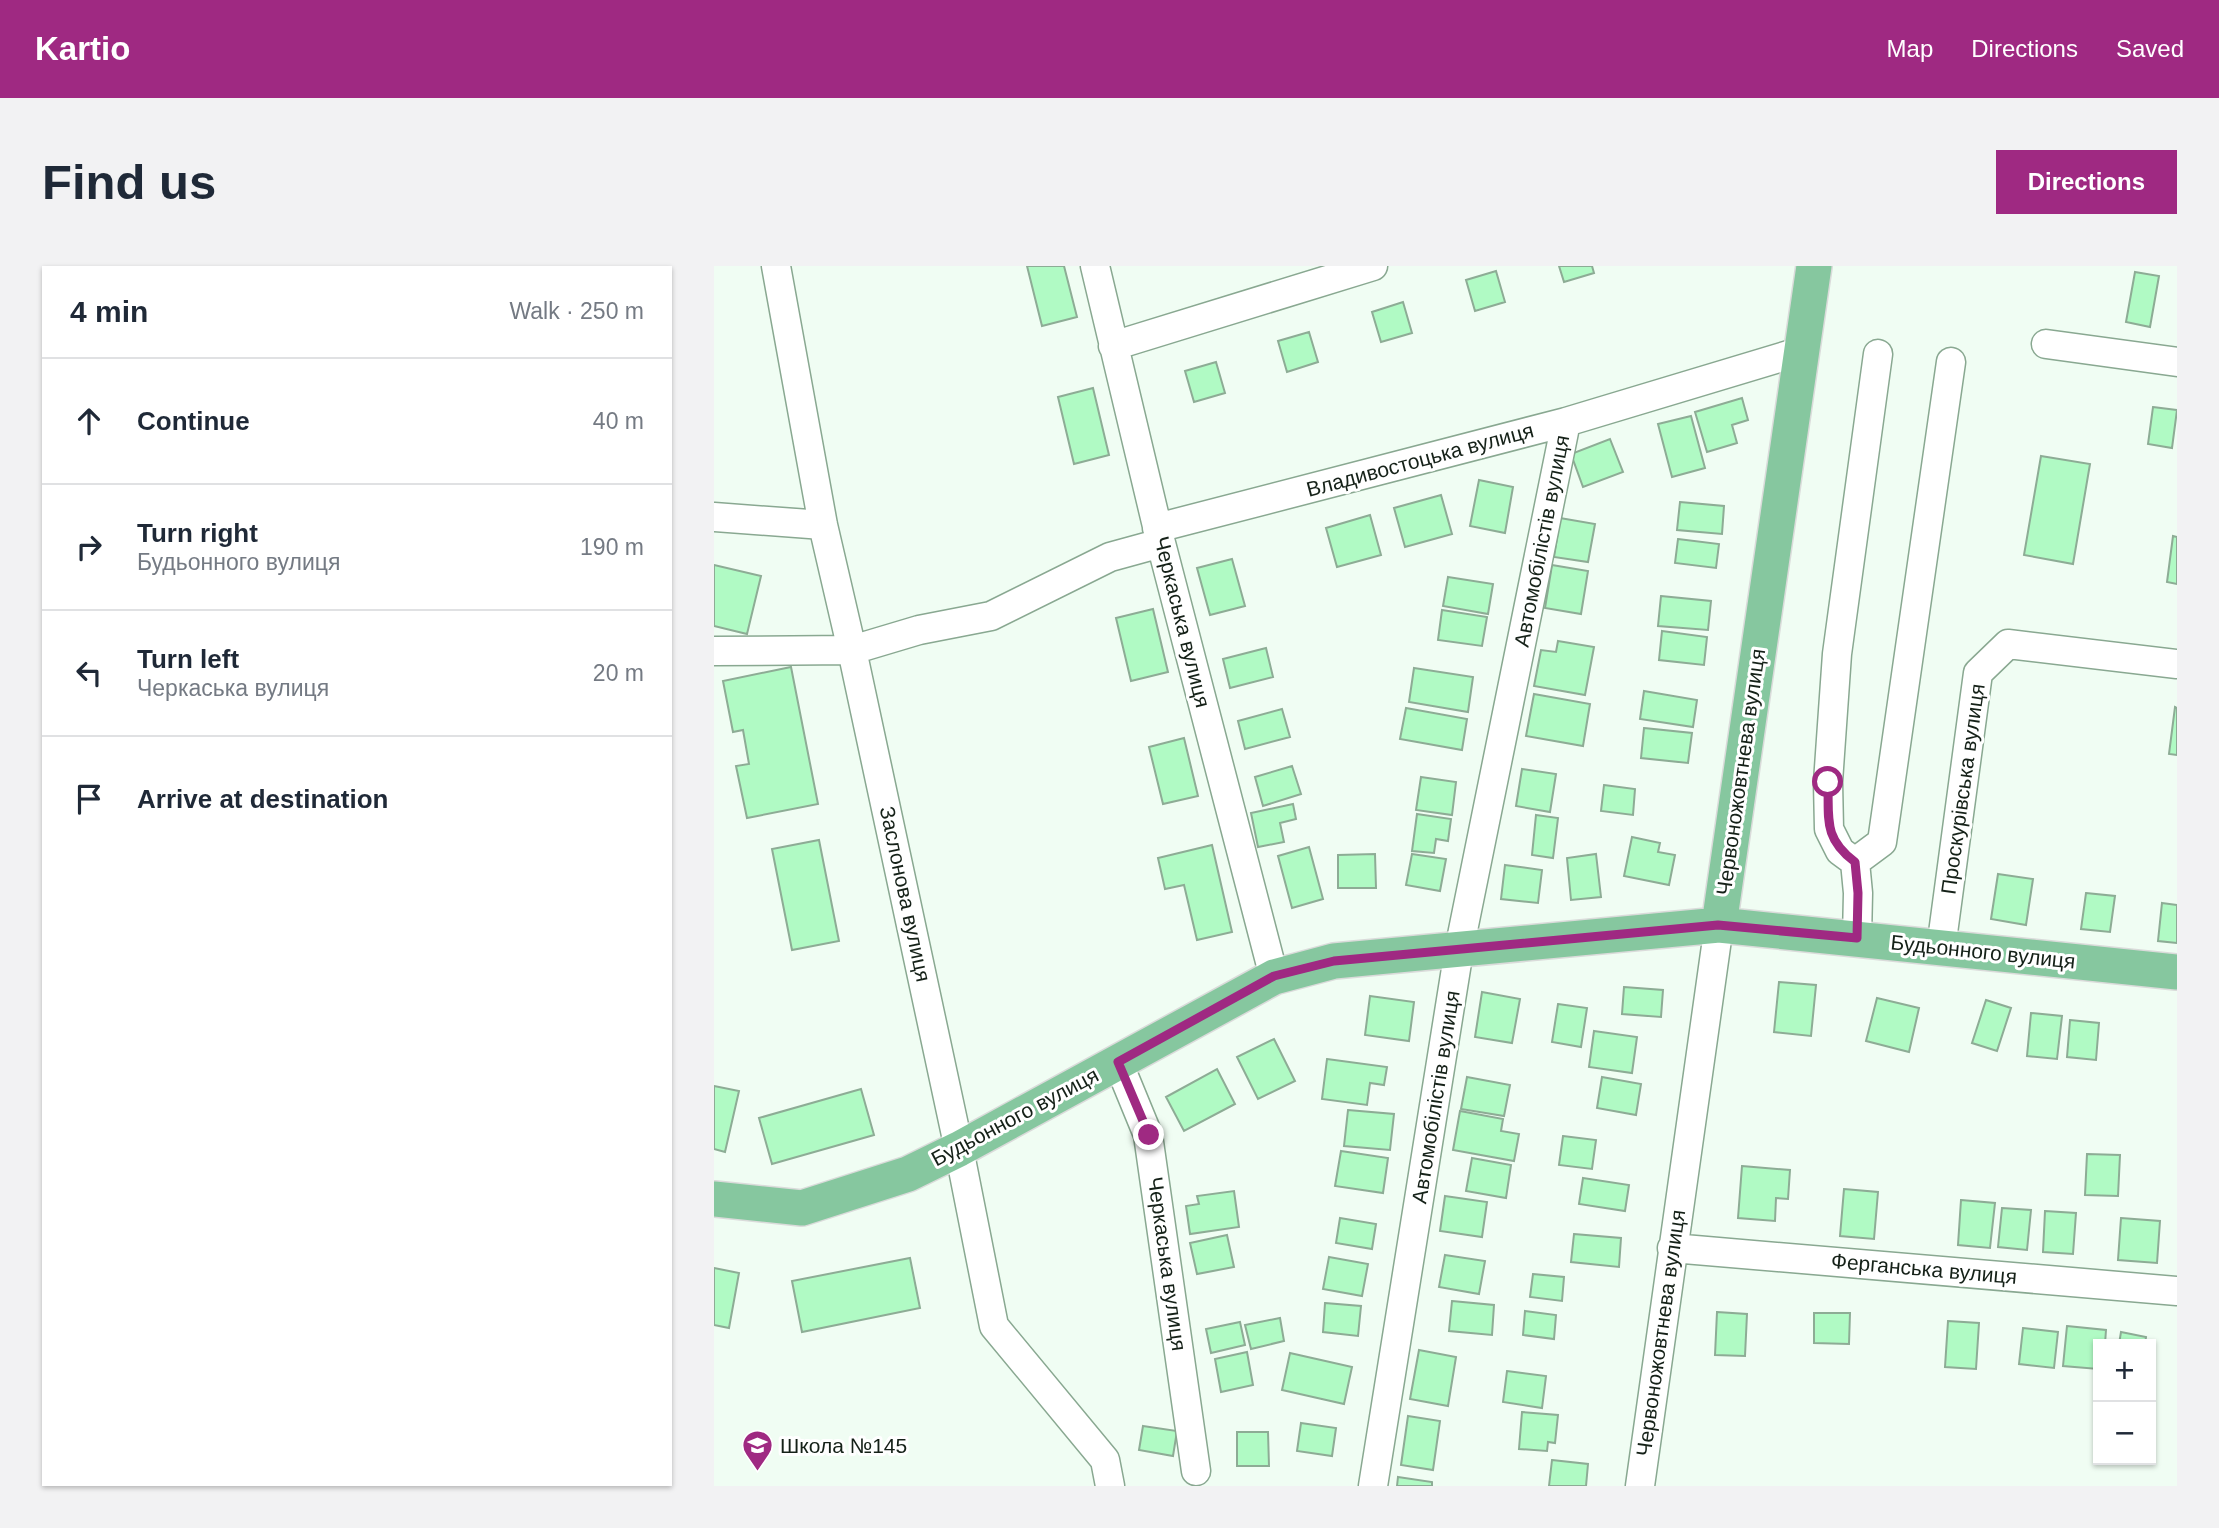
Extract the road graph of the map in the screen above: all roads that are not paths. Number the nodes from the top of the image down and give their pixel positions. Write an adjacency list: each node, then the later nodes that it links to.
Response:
1 (1095, 266): 6 (street, Черкаська вулиця)
2 (1373, 266): 6 (street)
3 (1814, 266): 7 (main road, Червоножовтнева вулиця)
4 (779, 267): 13 (street, Заслонова вулиця)
5 (2046, 344): 10 (street)
6 (1113, 346): 14 (street, Черкаська вулиця)
7 (1802, 351): 11 (street, Владивостоцька вулиця); 19 (main road, Червоножовтнева вулиця)
8 (1878, 354): 18 (street)
9 (1951, 362): 18 (street)
10 (2177, 362)
11 (1566, 422): 14 (street, Владивостоцька вулиця); 22 (street, Автомобілістів вулиця)
12 (714, 517): 13 (street)
13 (823, 525): 15 (street, Заслонова вулиця)
14 (1159, 536): 15 (street, Владивостоцька вулиця); 24 (street, Черкаська вулиця)
15 (852, 650): 16 (street, Владивостоцька вулиця); 26 (street, Заслонова вулиця)
16 (714, 651)
17 (2177, 664): 21 (street, Проскурівська вулиця)
18 (1855, 862): 20 (street)
19 (1718, 925): 20 (main road, Будьонного вулиця); 22 (main road, Будьонного вулиця); 28 (street, Червоножовтнева вулиця)
20 (1857, 938): 21 (main road, Будьонного вулиця)
21 (1941, 948): 23 (main road, Будьонного вулиця)
22 (1460, 950): 24 (main road, Будьонного вулиця); 32 (street, Автомобілістів вулиця)
23 (2177, 972)
24 (1274, 976): 25 (main road, Будьонного вулиця)
25 (1118, 1062): 26 (main road, Будьонного вулиця); 30 (street, Черкаська вулиця)
26 (959, 1149): 27 (main road, Будьонного вулиця); 31 (street, Заслонова вулиця)
27 (714, 1199)
28 (1672, 1248): 29 (street, Ферганська вулиця); 33 (street, Червоножовтнева вулиця)
29 (2177, 1291)
30 (1196, 1471)
31 (1110, 1486)
32 (1373, 1486)
33 (1640, 1486)

